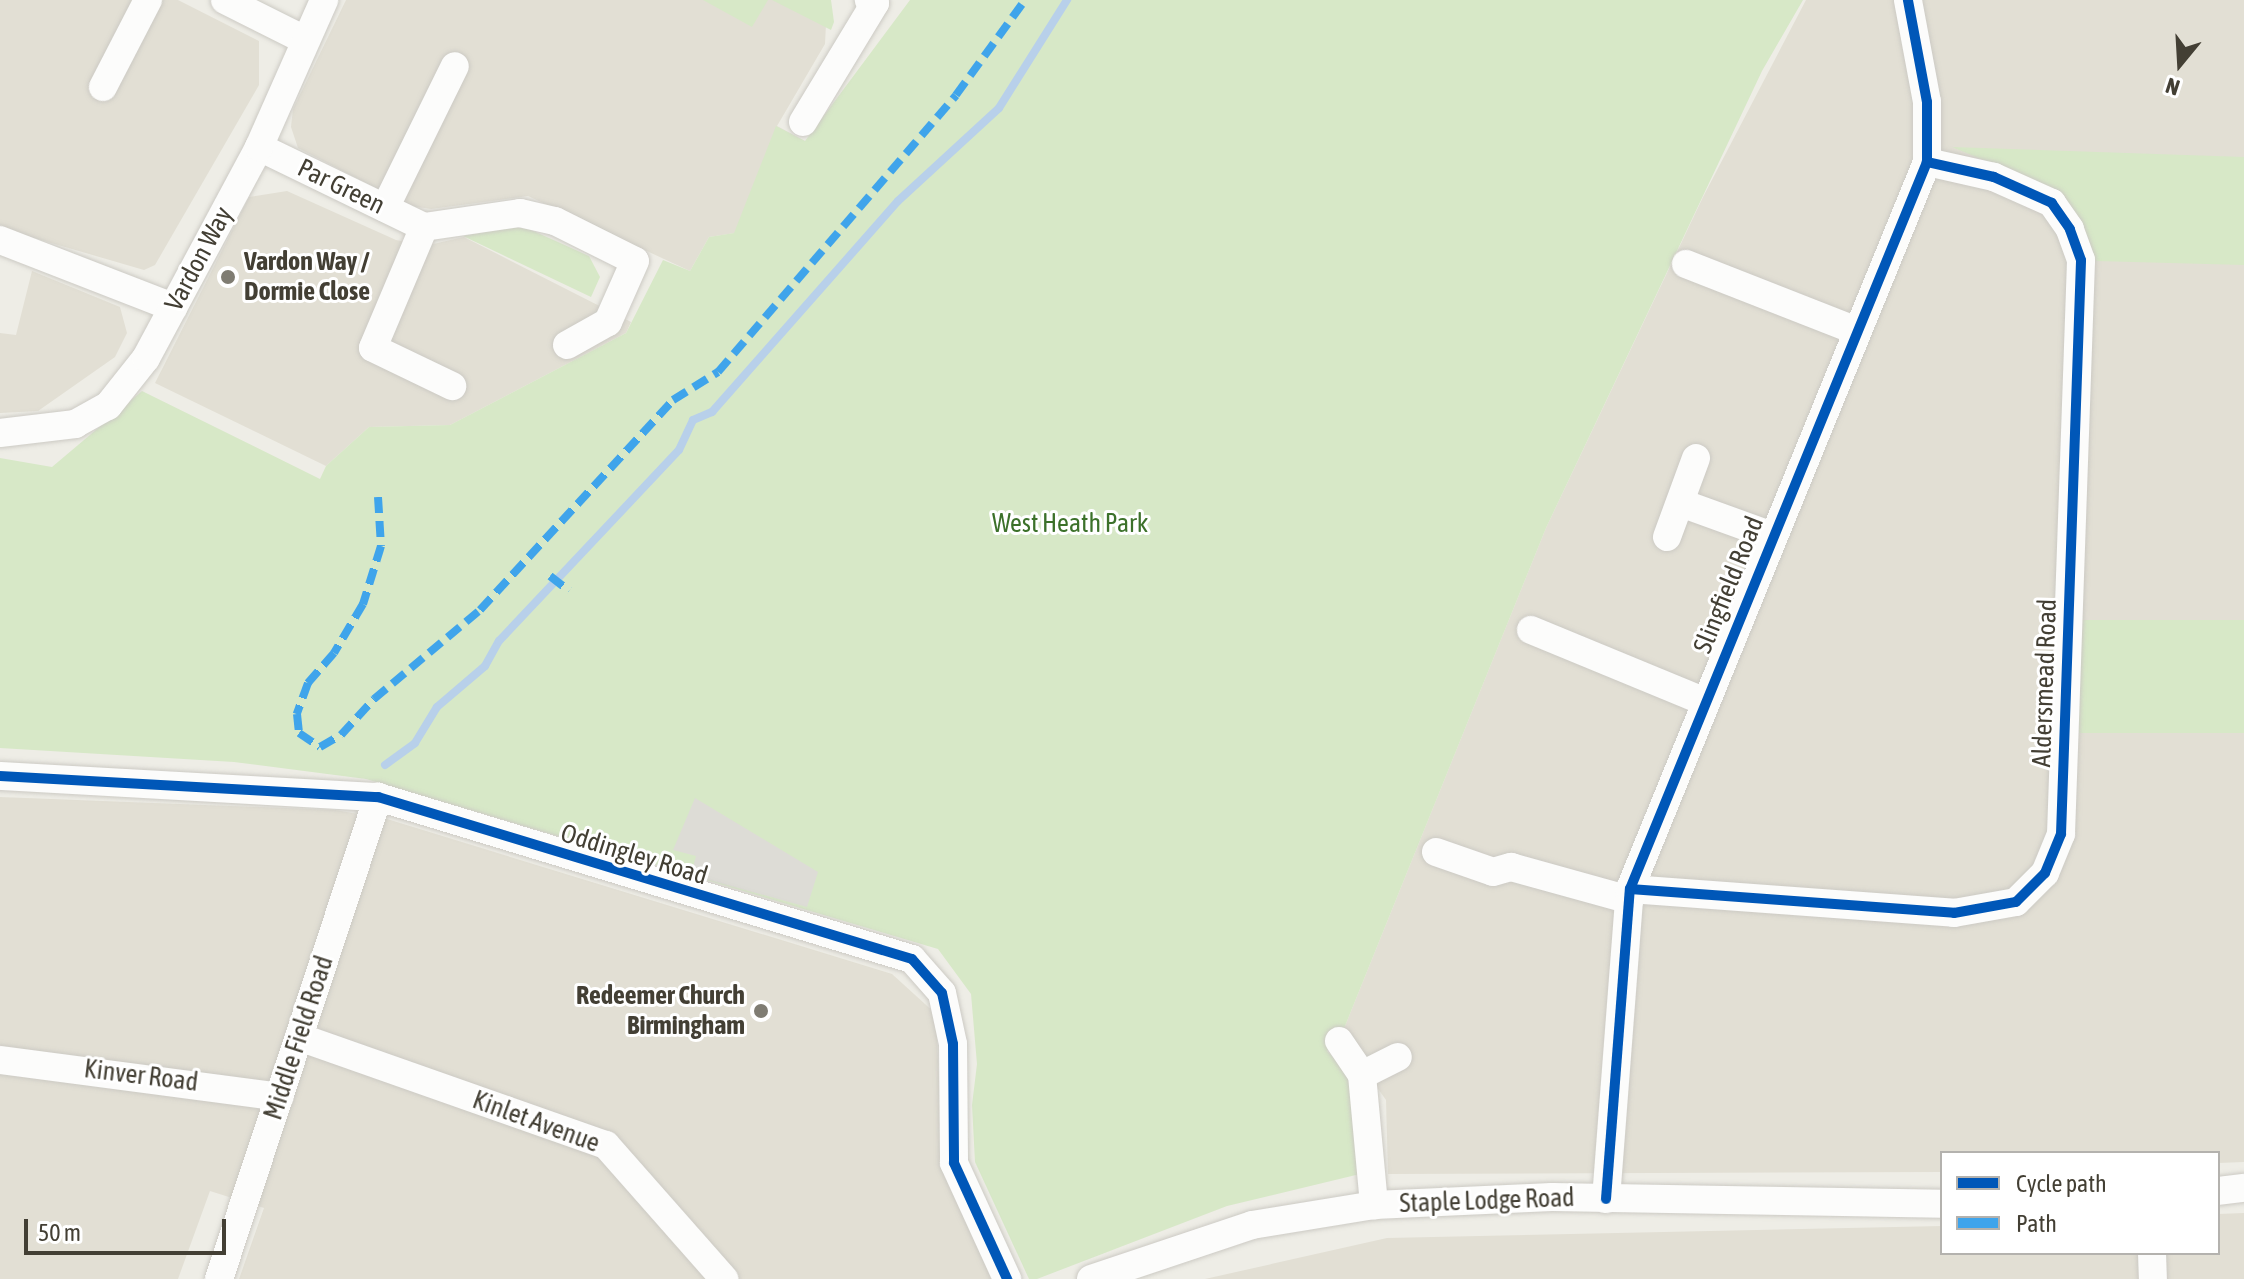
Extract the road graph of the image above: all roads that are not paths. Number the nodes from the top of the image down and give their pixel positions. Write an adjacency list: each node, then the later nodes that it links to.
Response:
1 (148, 0): 8 (street)
2 (225, 0): 6 (street)
3 (324, 0): 6 (street, Vardon Way)
4 (869, 0): 9 (street)
5 (1908, 0): 11 (street, Slingfield Road)
6 (305, 40): 10 (street, Vardon Way)
7 (455, 66): 12 (street)
8 (103, 87)
9 (803, 122)
10 (259, 147): 12 (street, Par Green); 16 (street, Vardon Way)
11 (1927, 162): 17 (street, Slingfield Road); 30 (street, Aldersmead Road)
12 (385, 208): 13 (street, Par Green)
13 (424, 227): 18 (street); 19 (street)
14 (1, 247): 16 (street)
15 (1686, 264): 17 (street)
16 (173, 307): 20 (street, Vardon Way)
17 (1857, 331): 23 (street, Slingfield Road)
18 (567, 345)
19 (452, 386)
20 (0, 433)
21 (1696, 458): 22 (street)
22 (1681, 503): 23 (street); 24 (street)
23 (1772, 536): 26 (street, Slingfield Road)
24 (1667, 537)
25 (1531, 630): 26 (street)
26 (1706, 702): 30 (street, Slingfield Road)
27 (0, 776): 28 (street, Oddingley Road)
28 (378, 797): 31 (street, Middle Field Road); 45 (street, Oddingley Road)
29 (1436, 852): 30 (street)
30 (1630, 894): 39 (street, Slingfield Road)
31 (299, 1037): 36 (street, Middle Field Road); 44 (street, Kinlet Avenue)
32 (1339, 1041): 35 (street)
33 (1398, 1057): 35 (street)
34 (0, 1060): 36 (street, Kinver Road)
35 (1362, 1075): 41 (street)
36 (280, 1097): 43 (street, Middle Field Road)
37 (2244, 1188): 38 (street)
38 (2220, 1191)
39 (1606, 1199): 40 (street, Staple Lodge Road); 41 (street, Staple Lodge Road)
40 (1940, 1204)
41 (1374, 1205): 46 (street, Staple Lodge Road)
42 (2152, 1255): 47 (street)
43 (225, 1277)
44 (724, 1279)
45 (1007, 1279)
46 (1091, 1279)
47 (2153, 1279)

